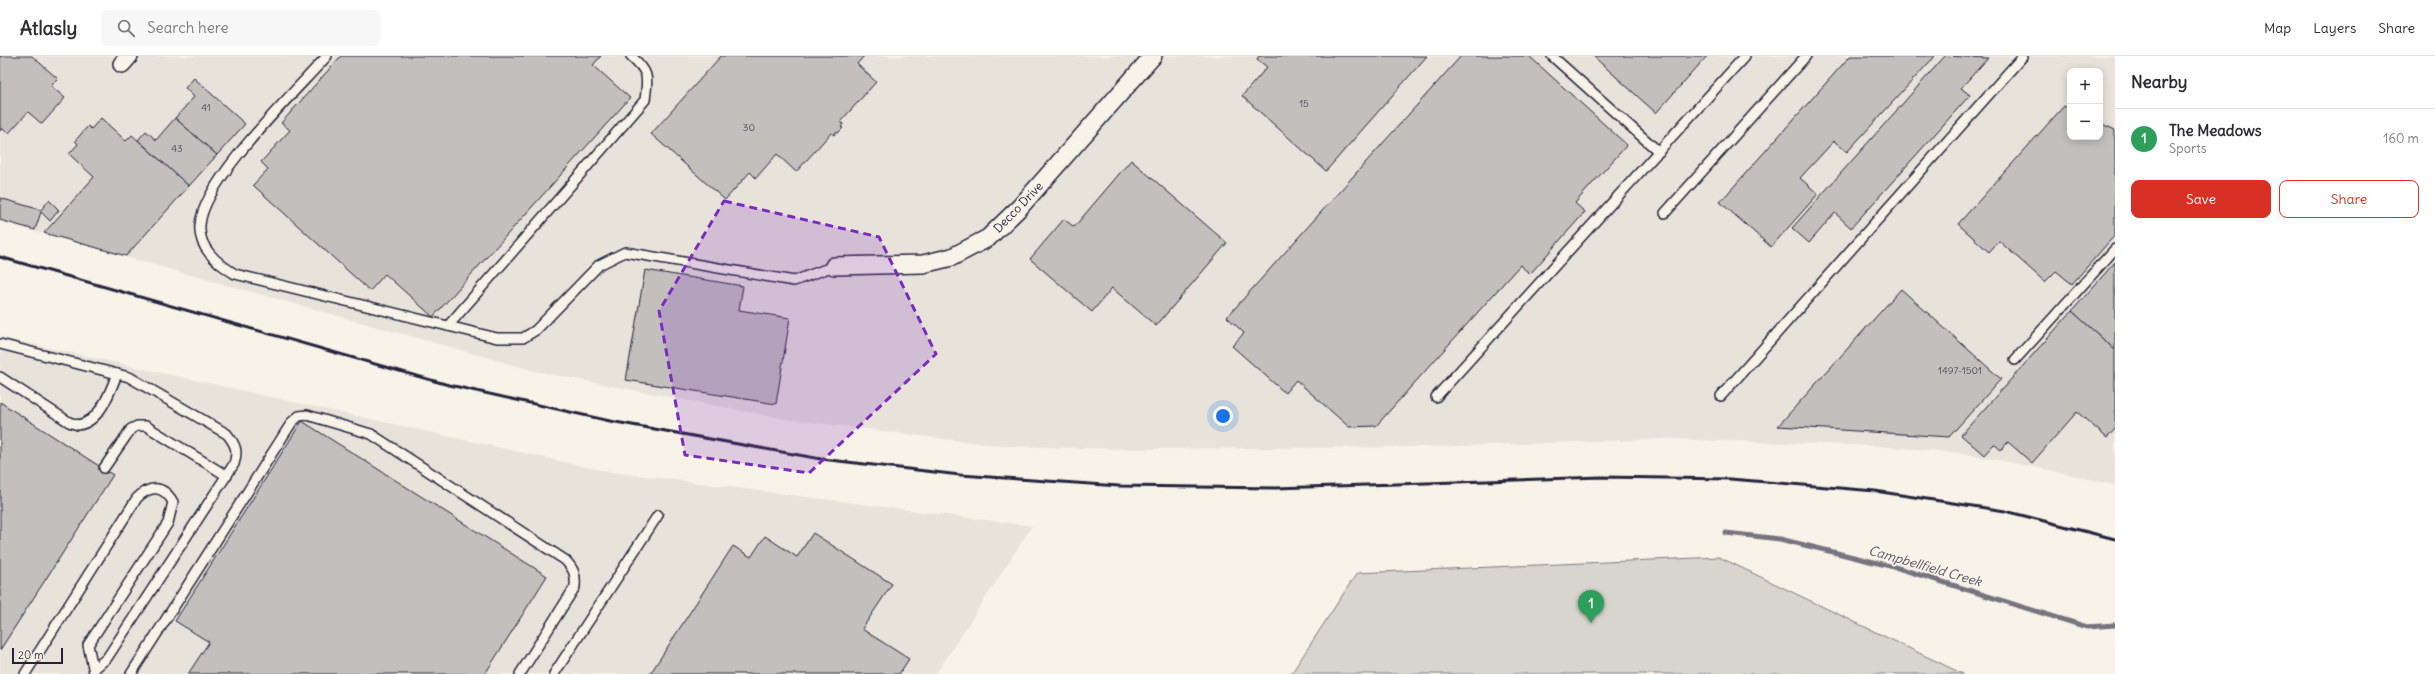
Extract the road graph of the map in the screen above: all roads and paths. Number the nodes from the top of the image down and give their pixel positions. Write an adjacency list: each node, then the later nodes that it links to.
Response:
1 (327, 56): 12 (lane)
2 (631, 56): 12 (lane)
3 (1154, 56): 11 (street, Decco Drive)
4 (1552, 56): 8 (lane)
5 (1745, 56): 8 (lane)
6 (1806, 56): 9 (lane)
7 (2023, 56): 17 (lane)
8 (1659, 152): 18 (lane)
9 (1665, 213)
10 (2115, 249): 14 (lane)
11 (834, 266): 12 (lane)
12 (448, 326)
13 (0, 344): 15 (lane)
14 (2015, 360)
15 (117, 374): 16 (lane); 20 (lane)
16 (0, 377)
17 (1721, 396)
18 (1436, 398)
19 (104, 468): 20 (lane)
20 (227, 476): 22 (lane)
21 (658, 515): 26 (lane)
22 (94, 673): 23 (lane)
23 (25, 674)
24 (131, 674): 25 (lane)
25 (520, 674)
26 (554, 674)

